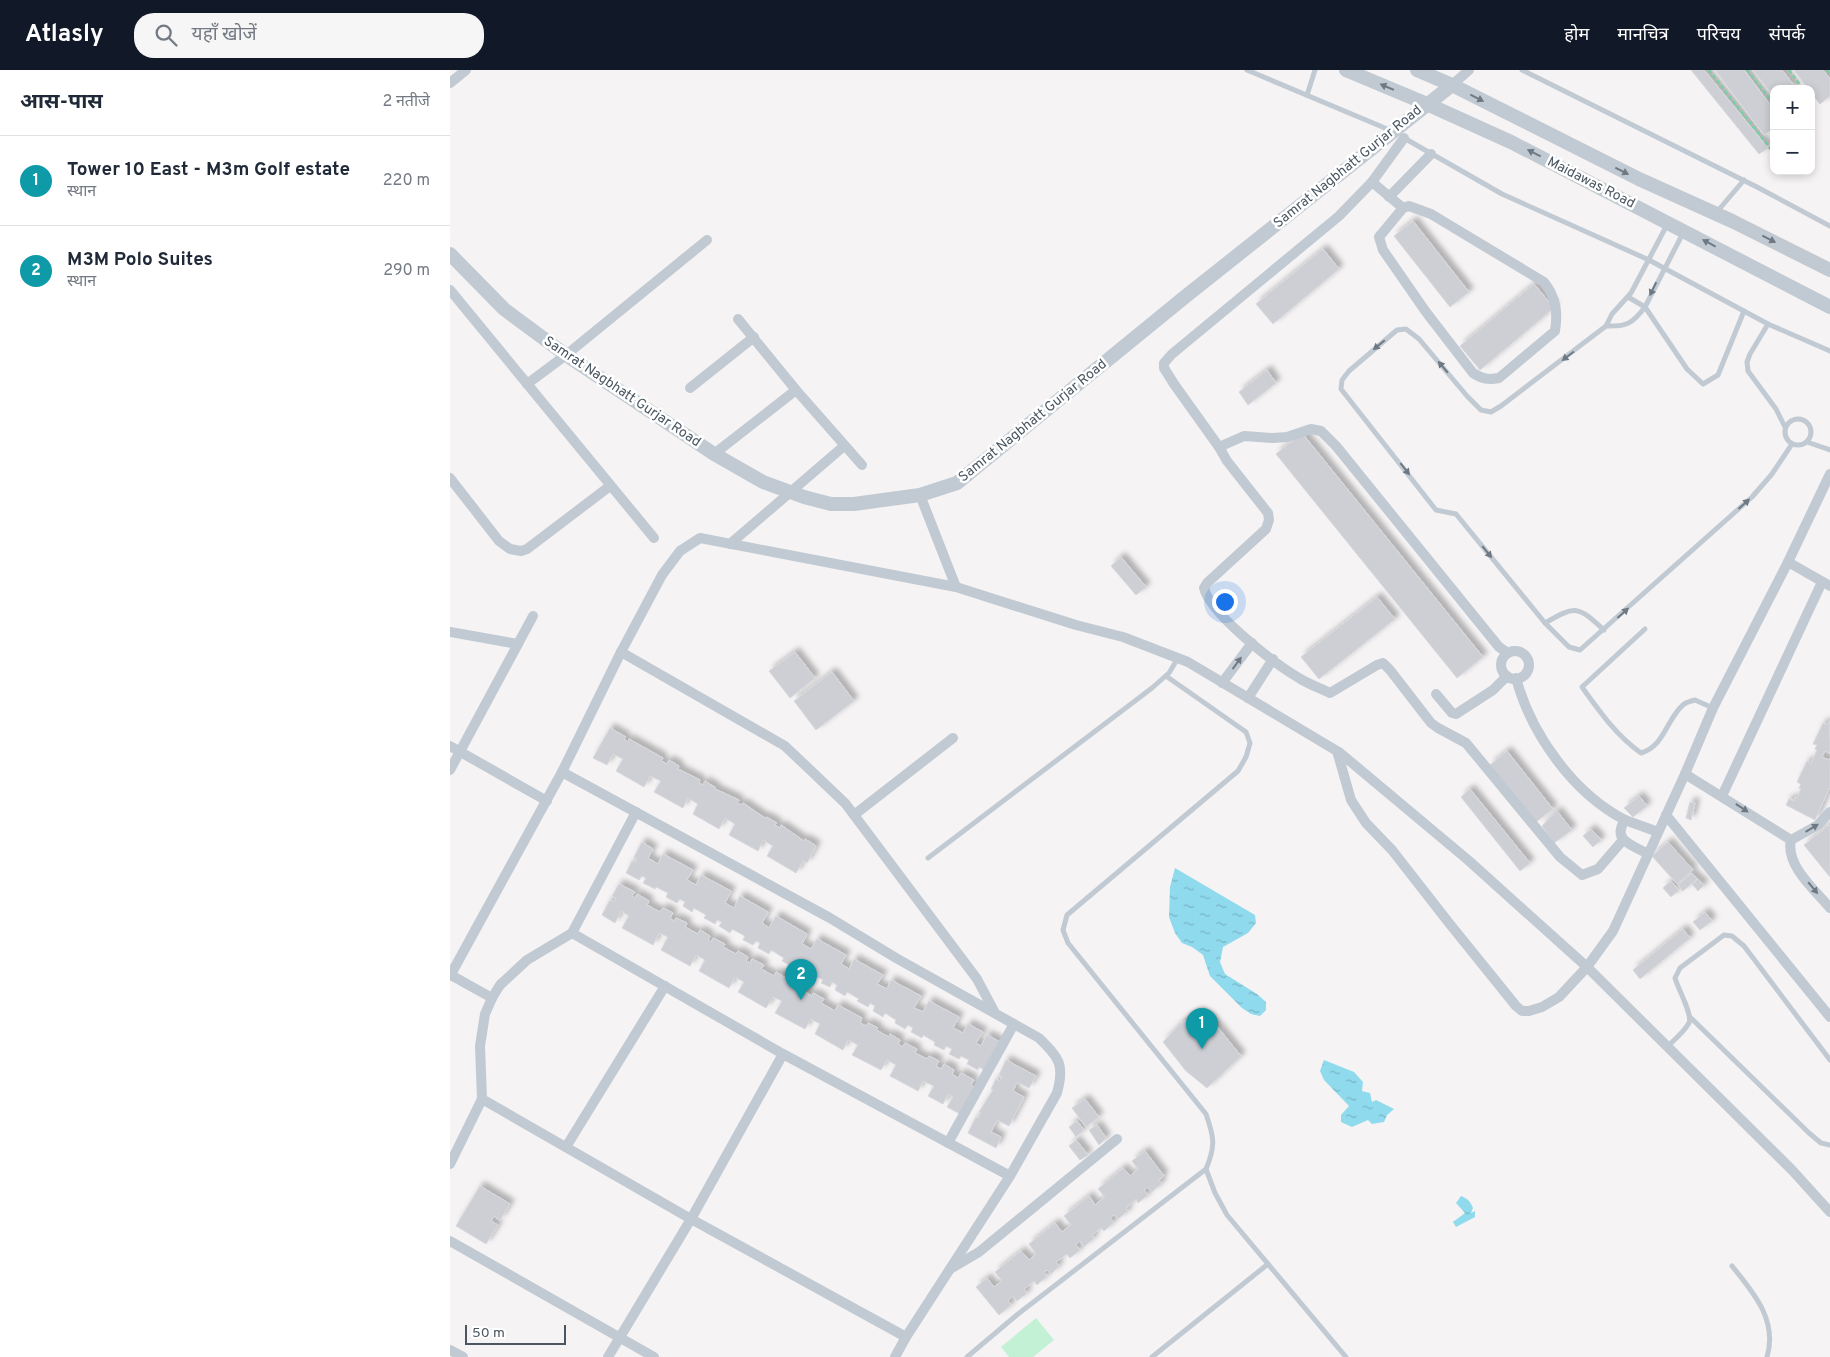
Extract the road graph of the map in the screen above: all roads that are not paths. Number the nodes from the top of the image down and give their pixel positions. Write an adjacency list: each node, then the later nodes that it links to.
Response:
1 (466, 70): 8 (street)
2 (1247, 70): 10 (lane)
3 (1315, 70): 10 (lane)
4 (1346, 70): 11 (street, Maidawas Road, one-way to 4)
5 (1417, 70): 9 (street, Maidawas Road)
6 (1469, 70): 9 (street)
7 (1522, 70): 14 (lane)
8 (450, 83)
9 (1452, 85): 11 (street, Samrat Nagbhatt Gurjar Road); 18 (street, Maidawas Road, one-way to 18)
10 (1307, 95): 12 (lane)
11 (1427, 104): 12 (street, Samrat Nagbhatt Gurjar Road); 19 (street, Maidawas Road, one-way to 11)
12 (1399, 135): 13 (lane); 15 (street); 53 (street, Samrat Nagbhatt Gurjar Road)
13 (1431, 154): 16 (street); 24 (lane)
14 (1744, 180): 18 (lane); 20 (lane)
15 (1372, 182): 16 (street); 45 (street)
16 (1389, 197): 17 (street)
17 (1402, 208): 17 (street)
18 (1715, 213): 26 (street, Maidawas Road, one-way to 26)
19 (1668, 222): 21 (street, Maidawas Road); 24 (lane)
20 (1830, 226)
21 (1684, 230): 25 (lane); 30 (street, Maidawas Road, one-way to 21)
22 (707, 240): 37 (street)
23 (450, 254): 37 (street, Samrat Nagbhatt Gurjar Road)
24 (1649, 260): 25 (lane); 28 (lane)
25 (1664, 268): 29 (lane, one-way to 29); 31 (lane)
26 (1830, 270)
27 (450, 290): 38 (street)
28 (1628, 297): 29 (lane); 34 (lane)
29 (1645, 306): 31 (lane); 34 (lane)
30 (1830, 307)
31 (1744, 311): 33 (lane)
32 (738, 319): 35 (street)
33 (1768, 324): 36 (lane); 41 (lane)
34 (1606, 326): 60 (lane, one-way to 60)
35 (754, 337): 39 (street); 40 (street)
36 (1830, 351)
37 (566, 355): 38 (street); 47 (street, Samrat Nagbhatt Gurjar Road)
38 (527, 384): 51 (street)
39 (690, 388)
40 (796, 390): 44 (street); 47 (street)
41 (1785, 427): 42 (lane); 43 (lane)
42 (1806, 442): 43 (lane); 46 (lane)
43 (1792, 444): 62 (lane, one-way to 43)
44 (844, 446): 48 (street); 52 (street)
45 (1219, 447): 64 (street); 67 (street)
46 (1830, 450)
47 (714, 454): 52 (street, Samrat Nagbhatt Gurjar Road)
48 (862, 465)
49 (1830, 474): 56 (street)
50 (450, 478): 51 (street)
51 (610, 486): 54 (street)
52 (789, 492): 53 (street, Samrat Nagbhatt Gurjar Road); 55 (street)
53 (920, 495): 58 (street)
54 (654, 538)
55 (730, 544): 58 (street); 66 (street)
56 (1788, 562): 57 (street); 75 (street)
57 (1826, 584): 83 (street)
58 (956, 587): 68 (street)
59 (533, 616): 65 (street)
60 (1545, 623): 62 (lane); 62 (lane)
61 (1645, 629): 75 (lane)
62 (1604, 630)
63 (450, 632): 65 (street)
64 (1252, 643): 69 (street); 72 (street, one-way to 64)
65 (518, 644): 79 (street)
66 (621, 652): 81 (street); 87 (street)
67 (1508, 652): 71 (street); 71 (street)
68 (1178, 658): 70 (lane); 72 (street)
69 (1273, 659): 74 (street); 91 (street)
70 (1166, 676): 94 (lane); 114 (lane)
71 (1511, 677): 73 (street); 89 (street)
72 (1222, 683): 74 (street)
73 (1436, 694)
74 (1248, 698): 78 (street)
75 (1713, 708): 82 (street)
76 (954, 738): 87 (street)
77 (450, 746): 79 (street)
78 (1337, 751): 97 (street); 97 (street)
79 (460, 752): 80 (street); 84 (street)
80 (450, 770)
81 (562, 772): 84 (street); 85 (street)
82 (1685, 774): 83 (street); 88 (street)
83 (1722, 796): 92 (street, one-way to 92)
84 (547, 801): 98 (street)
85 (636, 812): 96 (street); 101 (street)
86 (1830, 812): 92 (street, one-way to 86)
87 (854, 815): 101 (street)
88 (1666, 815): 90 (street); 103 (street)
89 (1626, 820): 90 (street); 91 (street)
90 (1658, 832): 93 (street)
91 (1623, 840): 93 (street)
92 (1791, 840): 95 (street, one-way to 95)
93 (1648, 854): 97 (street)
94 (928, 858)
95 (1830, 908)
96 (572, 933): 99 (street); 100 (street)
97 (1587, 968): 105 (street)
98 (450, 976): 100 (street)
99 (665, 986): 106 (street); 112 (street)
100 (492, 998): 108 (street)
101 (995, 1012): 104 (street)
102 (1691, 1018): 105 (lane); 107 (lane); 111 (lane)
103 (1830, 1018)
104 (1014, 1024): 110 (street); 115 (street)
105 (1667, 1048): 116 (street)
106 (783, 1054): 110 (street); 117 (street)
107 (1830, 1060)
108 (482, 1099): 112 (street); 113 (street)
109 (1117, 1139): 121 (street)
110 (948, 1143): 115 (street)
111 (1830, 1145)
112 (566, 1147): 117 (street)
113 (450, 1164)
114 (1206, 1169): 119 (lane); 129 (lane)
115 (1010, 1176): 121 (street)
116 (1830, 1211)
117 (691, 1218): 122 (street); 123 (street)
118 (450, 1240): 123 (street)
119 (1268, 1264): 130 (lane); 131 (lane)
120 (1732, 1266): 132 (lane)
121 (950, 1269): 122 (street)
122 (906, 1336): 128 (street)
123 (619, 1337): 126 (street); 127 (street)
124 (450, 1350): 125 (street)
125 (463, 1357)
126 (608, 1357)
127 (654, 1357)
128 (895, 1357)
129 (967, 1357)
130 (1152, 1357)
131 (1346, 1357)
132 (1767, 1357)

